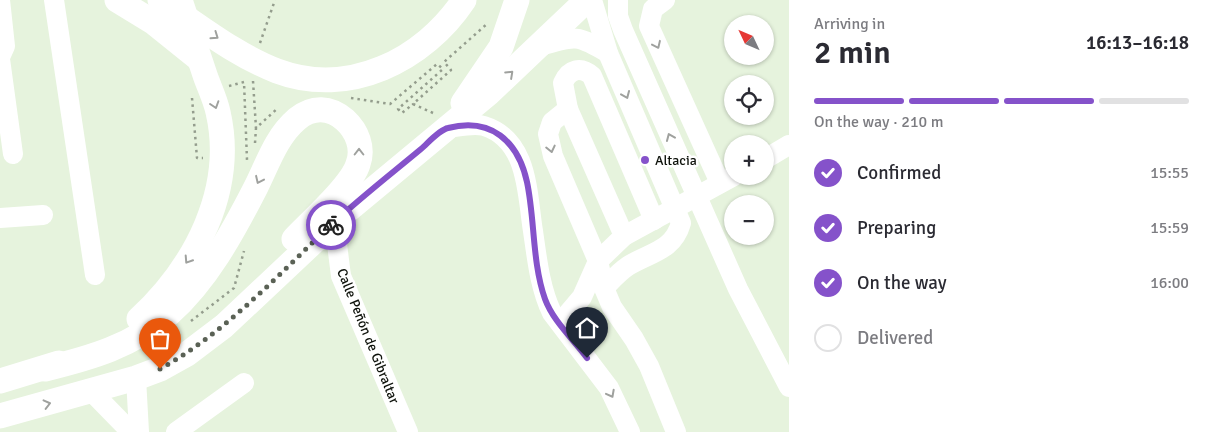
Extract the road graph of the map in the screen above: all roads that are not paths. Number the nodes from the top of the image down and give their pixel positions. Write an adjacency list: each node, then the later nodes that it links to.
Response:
1 (0, 0): 15 (street)
2 (54, 0): 33 (street)
3 (117, 0): 16 (main road)
4 (160, 0): 7 (main road, one-way to 7)
5 (169, 0): 16 (street)
6 (180, 0): 16 (main road)
7 (464, 0)
8 (517, 0): 18 (main road)
9 (587, 0): 13 (main road)
10 (592, 0): 14 (street)
11 (618, 0): 25 (street, one-way to 11)
12 (665, 0): 22 (street, one-way to 22)
13 (542, 46): 14 (street); 18 (main road, one-way to 13)
14 (608, 53): 26 (street, one-way to 26)
15 (0, 58): 20 (street)
16 (199, 59): 37 (main road, one-way to 37)
17 (568, 109): 30 (street); 31 (street); 32 (street, one-way to 32)
18 (446, 128): 28 (main road); 35 (street)
19 (789, 145): 21 (street)
20 (13, 154)
21 (774, 154)
22 (724, 174)
23 (350, 180): 28 (street, Calle Peñón de Gibraltar); 36 (main road); 37 (main road, one-way to 37)
24 (724, 182): 25 (street)
25 (696, 198): 26 (street); 41 (street)
26 (674, 208): 30 (street); 34 (street)
27 (43, 214): 29 (street)
28 (341, 216): 36 (main road); 47 (street, Calle Peñón de Gibraltar)
29 (0, 218)
30 (654, 220): 31 (street)
31 (624, 236): 32 (street)
32 (598, 261): 34 (street); 35 (street)
33 (95, 275)
34 (604, 288): 49 (street)
35 (560, 323): 48 (street, one-way to 48)
36 (224, 326): 38 (main road)
37 (45, 369): 39 (main road)
38 (136, 378): 42 (main road); 45 (street)
39 (0, 381)
40 (244, 383): 46 (street)
41 (789, 387)
42 (92, 392): 43 (main road, one-way to 42); 44 (street)
43 (0, 416)
44 (131, 432)
45 (138, 432)
46 (176, 432)
47 (408, 432)
48 (630, 432)
49 (676, 432)

